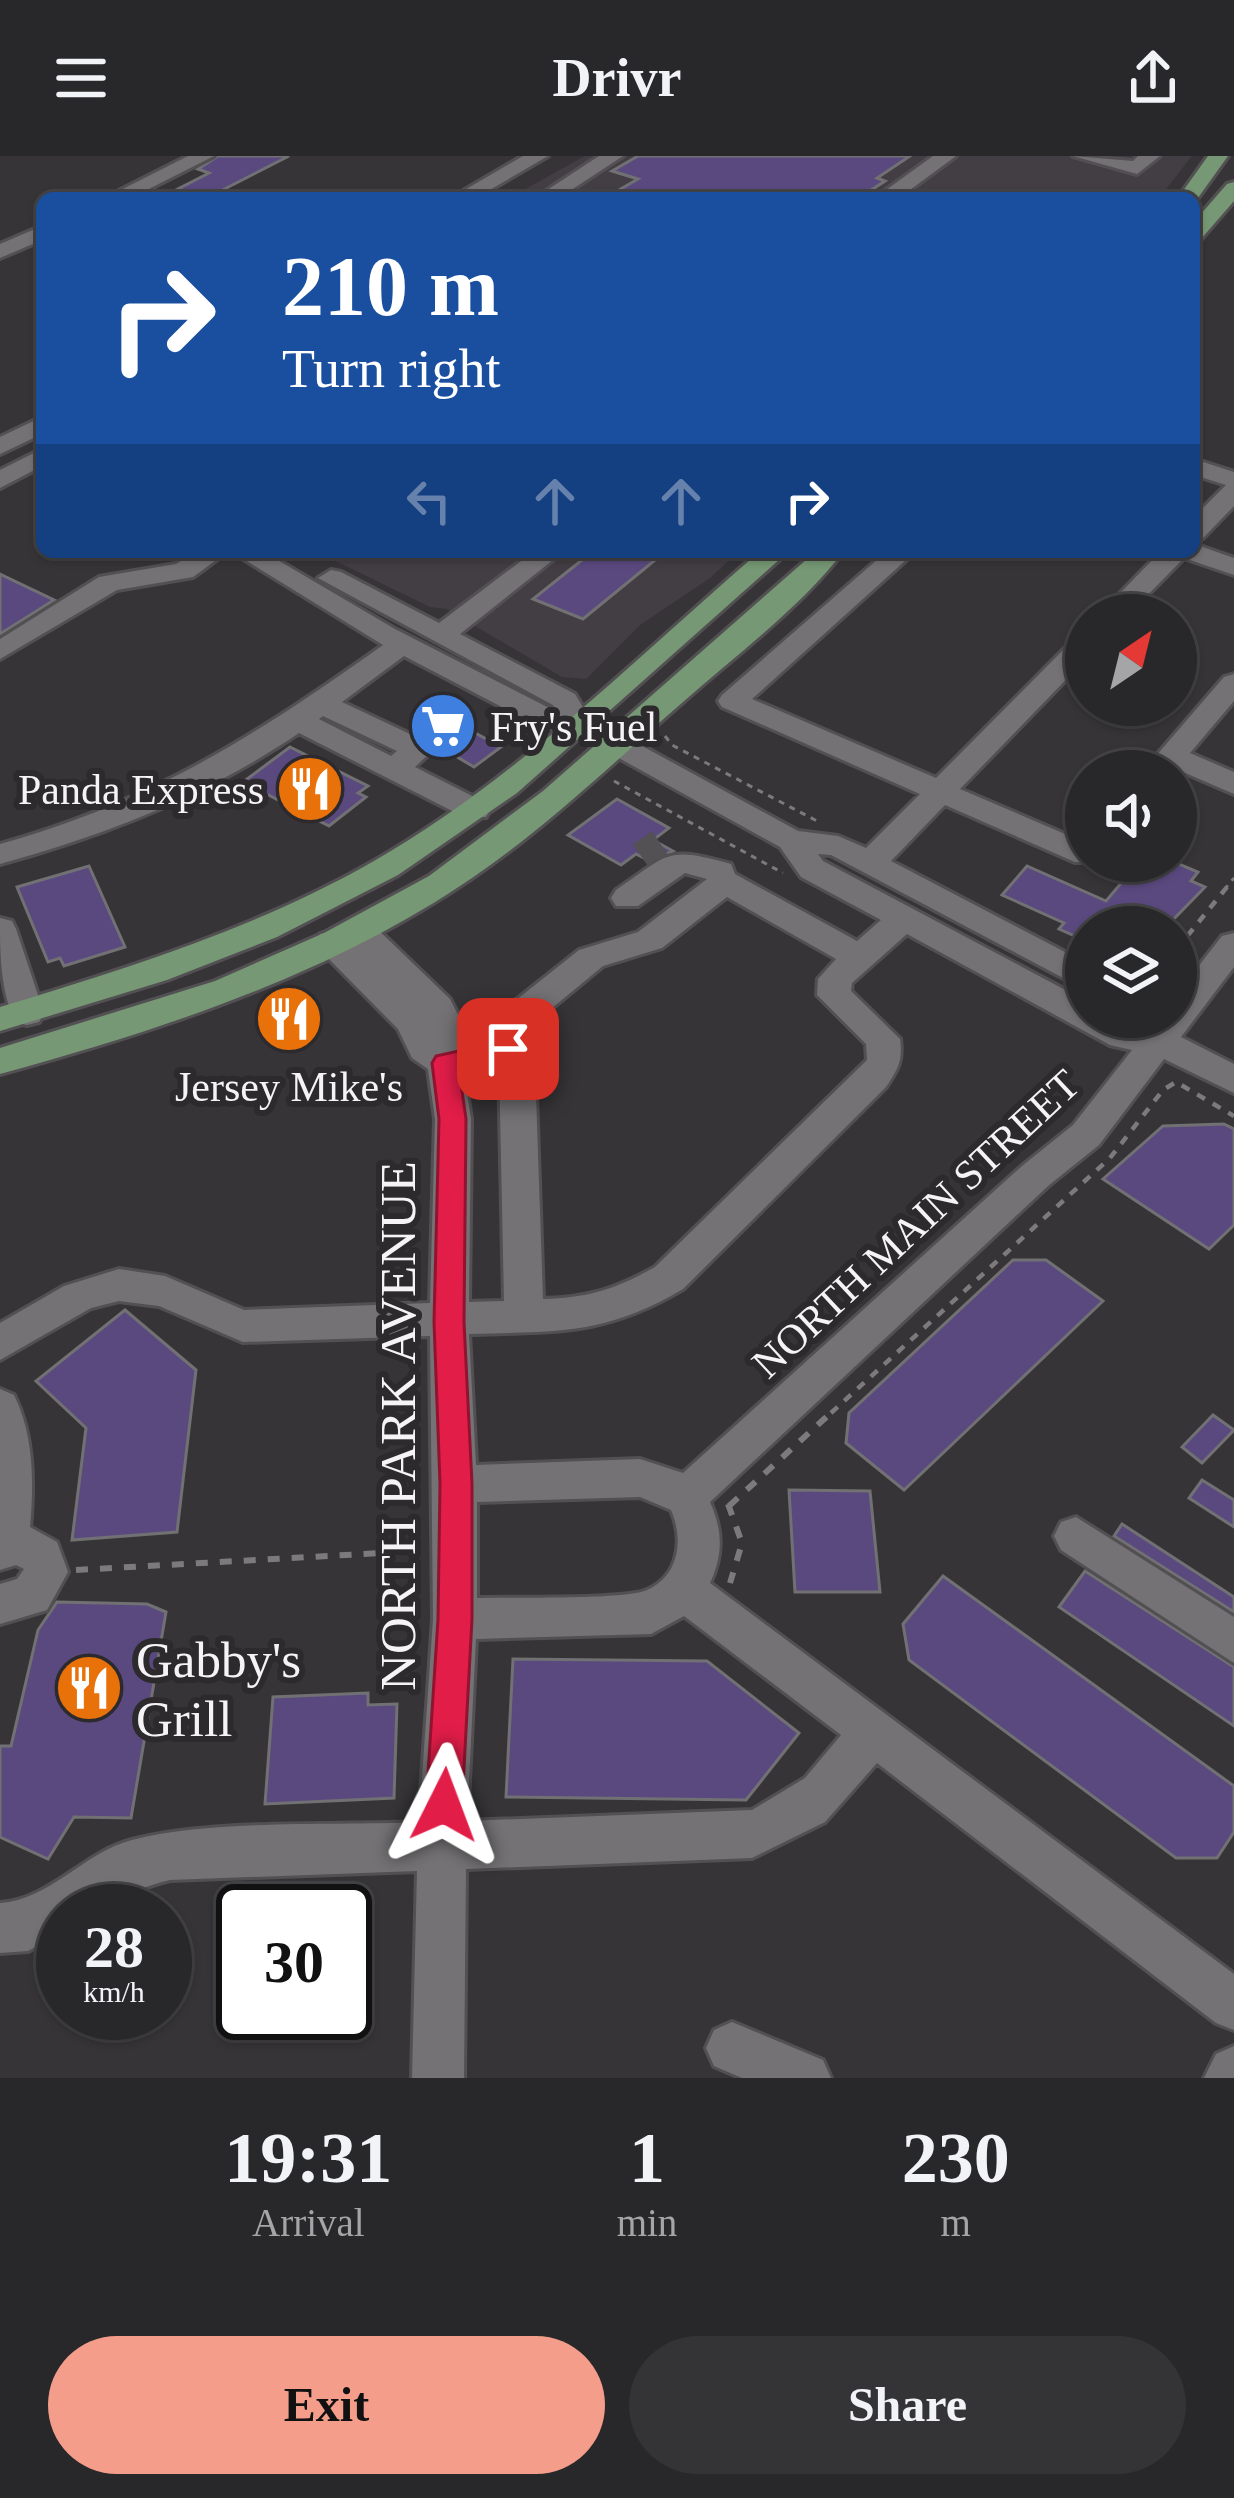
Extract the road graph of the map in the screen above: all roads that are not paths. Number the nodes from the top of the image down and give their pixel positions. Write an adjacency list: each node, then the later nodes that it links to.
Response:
1 (204, 156): 9 (street)
2 (538, 156): 10 (street)
3 (613, 156): 11 (street)
4 (946, 156): 12 (street)
5 (1084, 156): 6 (street)
6 (1150, 156)
7 (1218, 156): 13 (main road)
8 (1234, 188): 14 (main road)
9 (128, 192)
10 (472, 192)
11 (555, 192)
12 (894, 192)
13 (1192, 192)
14 (1200, 228)
15 (36, 235): 16 (street)
16 (0, 252)
17 (36, 460): 19 (street)
18 (1200, 469): 20 (street)
19 (0, 480)
20 (1234, 480)
21 (1234, 491): 22 (street)
22 (1200, 526)
23 (1200, 555): 32 (street)
24 (205, 558): 36 (street)
25 (255, 558): 35 (street)
26 (292, 558): 34 (street)
27 (542, 558): 34 (street)
28 (768, 558): 40 (main road)
29 (824, 558): 41 (main road)
30 (895, 558): 45 (street)
31 (1168, 558): 33 (street)
32 (1234, 567)
33 (1133, 594)
34 (442, 634): 40 (street)
35 (402, 644): 39 (street); 40 (street)
36 (0, 651)
37 (1065, 664): 45 (street)
38 (1234, 683): 42 (street)
39 (298, 719): 46 (street); 47 (street); 50 (street)
40 (577, 723): 41 (street); 47 (main road)
41 (616, 744): 48 (street); 55 (main road)
42 (1177, 750)
43 (1197, 773): 44 (street)
44 (1234, 784)
45 (940, 792): 49 (street); 51 (street)
46 (389, 804)
47 (475, 810): 61 (main road)
48 (791, 840): 51 (street); 53 (street)
49 (1065, 846)
50 (0, 854)
51 (870, 863): 58 (street)
52 (723, 877): 52 (street); 57 (street); 64 (street)
53 (903, 919): 57 (street); 60 (street)
54 (1, 935): 61 (street)
55 (345, 936): 65 (main road); 66 (street)
56 (1234, 944): 59 (street, NORTH MAIN STREET)
57 (857, 956): 68 (street)
58 (1065, 967)
59 (1197, 983)
60 (1065, 1006)
61 (14, 1016)
62 (1148, 1038): 73 (street, NORTH MAIN STREET)
63 (1168, 1038): 67 (street)
64 (508, 1049): 66 (street); 68 (street)
65 (0, 1060)
66 (445, 1063): 69 (street, NORTH PARK AVENUE)
67 (1234, 1080)
68 (524, 1318): 69 (street)
69 (449, 1322): 70 (street); 72 (street, NORTH PARK AVENUE)
70 (0, 1342)
71 (0, 1407): 75 (street)
72 (456, 1484): 73 (street); 78 (street, NORTH PARK AVENUE)
73 (702, 1493): 76 (street)
74 (1076, 1536): 79 (street)
75 (3, 1549): 77 (street)
76 (705, 1592): 78 (street); 80 (street)
77 (1, 1606)
78 (455, 1619): 81 (street, NORTH PARK AVENUE)
79 (1234, 1642)
80 (872, 1732): 81 (street); 83 (street)
81 (442, 1845): 82 (street); 85 (street, NORTH PARK AVENUE)
82 (0, 1928)
83 (1234, 2005)
84 (732, 2048): 86 (street)
85 (438, 2078)
86 (805, 2078)

